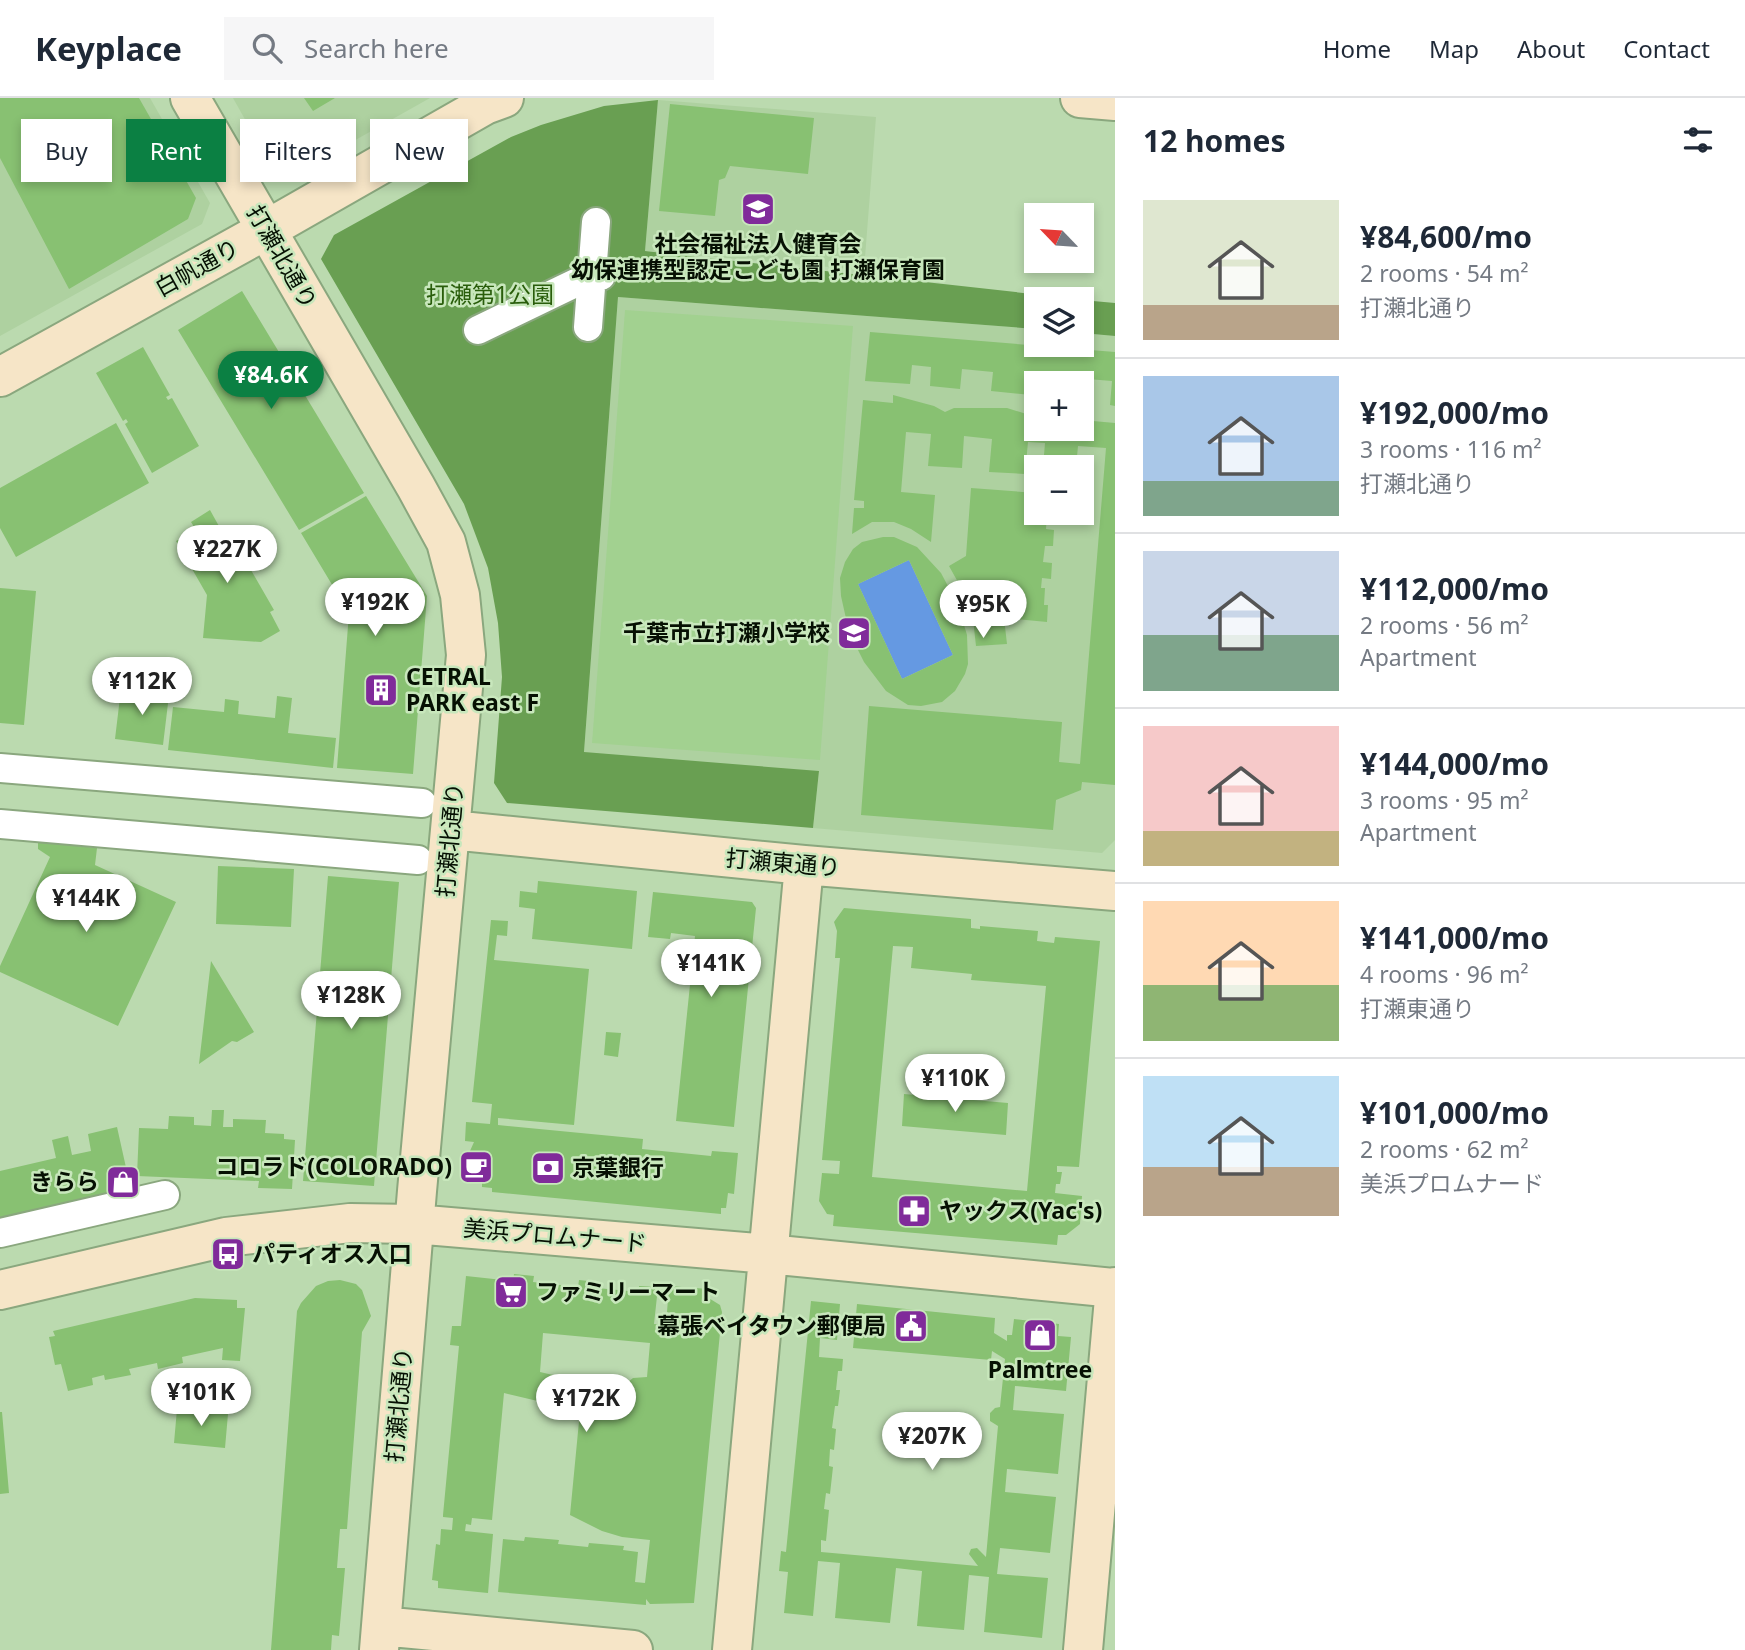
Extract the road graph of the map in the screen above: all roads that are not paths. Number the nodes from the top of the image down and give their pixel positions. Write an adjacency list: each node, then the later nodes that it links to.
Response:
1 (190, 98): 6 (street, 打瀬北通り)
2 (504, 98): 6 (street, 白帆通り)
3 (1080, 98): 4 (street)
4 (1115, 101)
5 (596, 222): 7 (street)
6 (266, 230): 10 (street, 白帆通り); 14 (street, 打瀬北通り)
7 (597, 276): 8 (street); 9 (street)
8 (588, 327)
9 (479, 332)
10 (0, 377)
11 (0, 768): 12 (street)
12 (422, 803)
13 (0, 824): 15 (street)
14 (451, 830): 16 (street, 打瀬東通り); 19 (street, 打瀬北通り)
15 (418, 860)
16 (803, 865): 17 (street, 打瀬東通り); 21 (street)
17 (1115, 891)
18 (165, 1195): 20 (street)
19 (414, 1224): 21 (street, 美浜プロムナード); 23 (street, 美浜プロムナード); 24 (street, 打瀬北通り)
20 (0, 1233)
21 (768, 1254): 22 (street, 美浜プロムナード); 26 (street)
22 (1115, 1288): 27 (street)
23 (0, 1290)
24 (380, 1638): 25 (street)
25 (633, 1650)
26 (732, 1650)
27 (1083, 1650)

